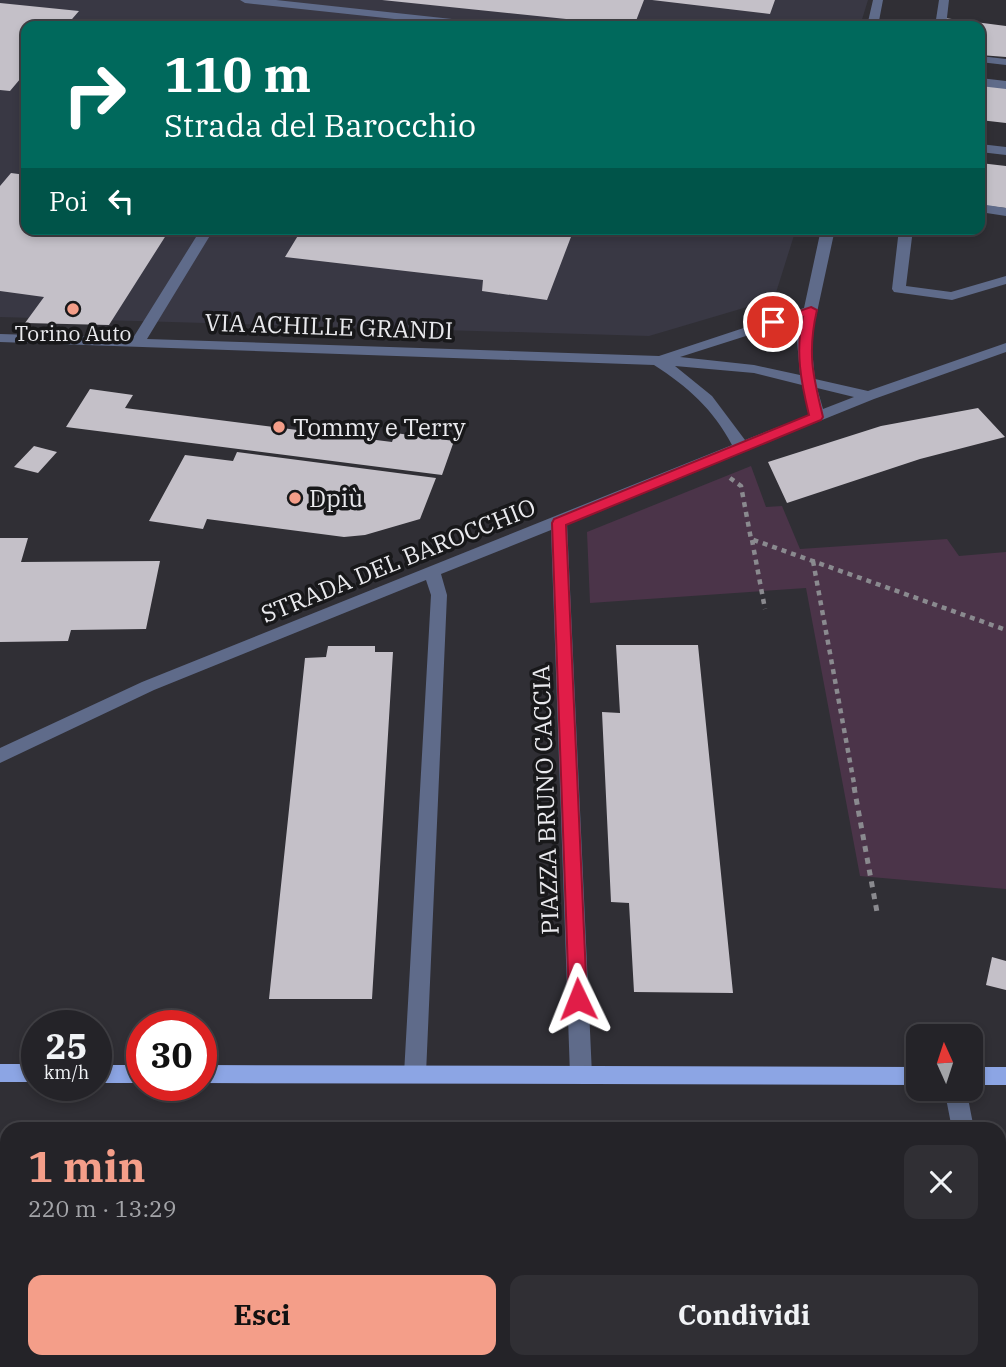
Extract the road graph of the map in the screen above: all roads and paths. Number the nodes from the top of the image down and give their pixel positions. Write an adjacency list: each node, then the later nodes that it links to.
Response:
1 (245, 0): 4 (street)
2 (878, 0): 7 (street)
3 (944, 0): 8 (street)
4 (350, 11): 5 (street); 6 (street)
5 (342, 21)
6 (443, 21)
7 (874, 21)
8 (942, 21)
9 (985, 60): 10 (street)
10 (1006, 62)
11 (985, 83): 12 (street)
12 (1006, 85)
13 (985, 149): 14 (street)
14 (1006, 151)
15 (985, 209): 16 (street)
16 (1006, 212)
17 (204, 235): 23 (street)
18 (827, 235): 21 (street)
19 (905, 235): 20 (street)
20 (1006, 281)
21 (811, 310): 25 (street, VIA ACHILLE GRANDI); 26 (street)
22 (0, 338): 23 (street, VIA ACHILLE GRANDI)
23 (138, 342): 25 (street, VIA ACHILLE GRANDI)
24 (1006, 347): 27 (street, STRADA DEL BAROCCHIO)
25 (656, 360): 26 (street, VIA ACHILLE GRANDI); 29 (street, VIA ACHILLE GRANDI)
26 (808, 380): 27 (street, VIA ACHILLE GRANDI); 28 (street)
27 (869, 396): 28 (street, STRADA DEL BAROCCHIO)
28 (817, 417): 29 (street, STRADA DEL BAROCCHIO)
29 (742, 449): 30 (street, STRADA DEL BAROCCHIO)
30 (711, 461): 31 (street, STRADA DEL BAROCCHIO); 32 (path)
31 (559, 523): 34 (street, STRADA DEL BAROCCHIO); 43 (street, PIAZZA BRUNO CACCIA)
32 (751, 539): 33 (path); 35 (path)
33 (813, 561): 36 (path); 38 (path)
34 (432, 573): 37 (street, STRADA DEL BAROCCHIO); 42 (street)
35 (765, 609)
36 (1006, 630)
37 (0, 756)
38 (877, 912)
39 (0, 1073): 40 (main road)
40 (21, 1073)
41 (217, 1074): 42 (main road)
42 (415, 1074): 43 (main road)
43 (581, 1075): 44 (main road)
44 (906, 1076)
45 (984, 1076): 46 (main road)
46 (1006, 1076)
47 (958, 1101): 48 (street)
48 (962, 1122)

